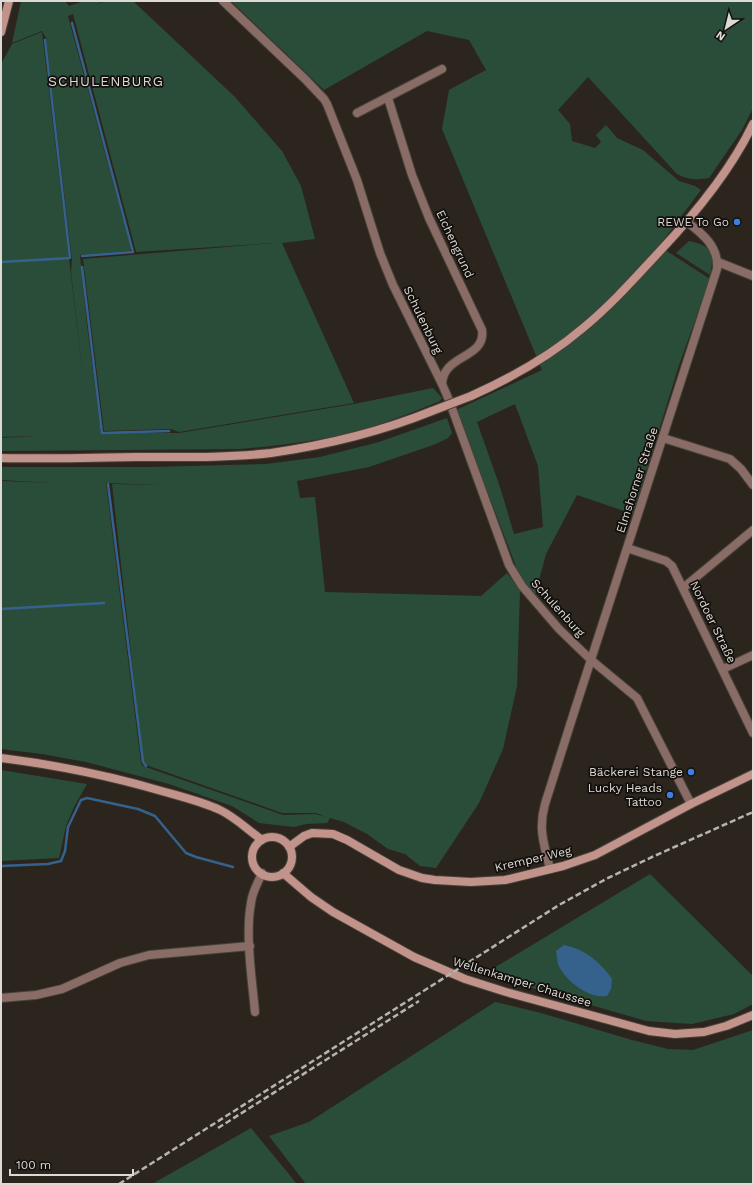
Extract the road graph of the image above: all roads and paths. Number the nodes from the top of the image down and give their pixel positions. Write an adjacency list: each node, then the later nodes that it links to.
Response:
1 (9, 1): 3 (main road)
2 (223, 1): 11 (street, Schulenburg)
3 (1, 32)
4 (442, 69): 5 (street)
5 (388, 98): 6 (street); 11 (street, Eichengrund)
6 (357, 113)
7 (753, 124): 8 (main road)
8 (687, 222): 9 (street); 13 (main road, bridge)
9 (718, 262): 10 (street); 12 (street, Elmshorner Straße)
10 (753, 276)
11 (442, 384): 19 (street, Schulenburg)
12 (663, 438): 14 (street); 16 (street, Elmshorner Straße)
13 (1, 458)
14 (753, 485)
15 (753, 530): 17 (street)
16 (627, 548): 17 (street, Nordoer Straße); 19 (street, Elmshorner Straße)
17 (683, 588): 20 (street, Nordoer Straße)
18 (753, 655): 20 (street)
19 (590, 659): 24 (street, Schulenburg); 27 (street, Elmshorner Straße)
20 (723, 669): 21 (street, Nordoer Straße)
21 (753, 733)
22 (1, 758): 25 (main road)
23 (753, 774): 24 (main road, Kremper Weg)
24 (691, 804): 27 (main road, Kremper Weg)
25 (262, 840): 26 (main road); 28 (main road)
26 (289, 847): 27 (main road, Kremper Weg); 29 (main road)
27 (550, 869)
28 (262, 874): 29 (main road); 30 (street)
29 (283, 874): 33 (main road, Wellenkamper Chaussee)
30 (250, 946): 31 (street); 32 (street)
31 (1, 998)
32 (255, 1012)
33 (753, 1015)

